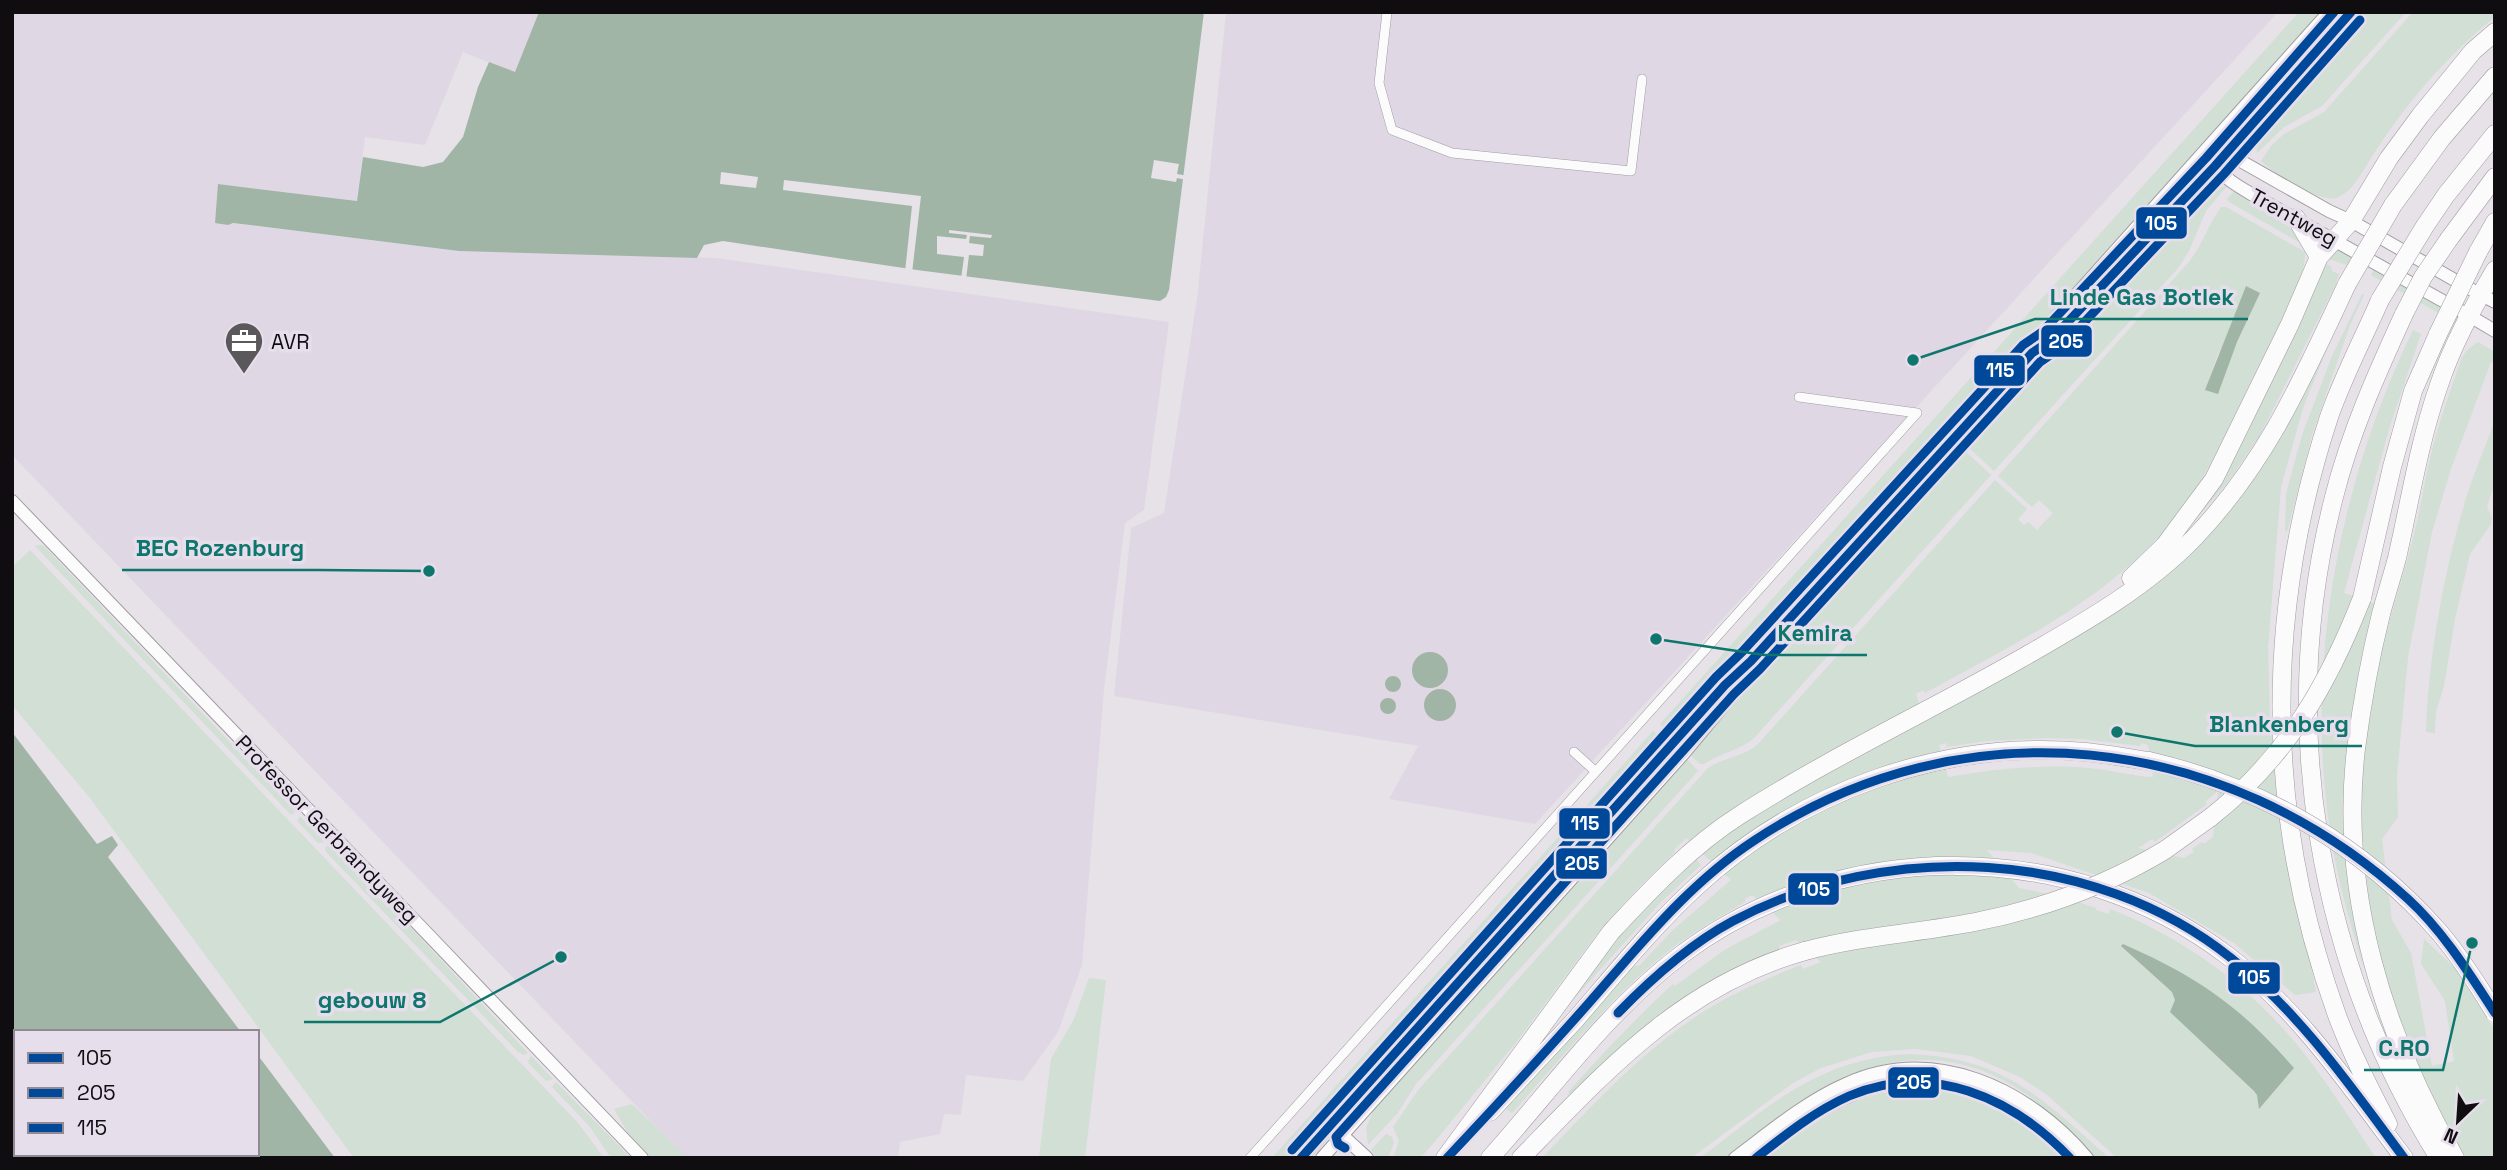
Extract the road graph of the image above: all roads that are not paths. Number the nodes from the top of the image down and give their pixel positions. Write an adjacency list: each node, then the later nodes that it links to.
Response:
1 (1387, 12): 6 (street)
2 (2329, 12): 8 (main road)
3 (2351, 12): 9 (main road)
4 (2495, 32): 13 (highway)
5 (2495, 76): 24 (highway, bridge)
6 (1642, 79)
7 (2495, 134): 43 (highway, bridge)
8 (2208, 148): 9 (main road, Trentweg); 10 (main road); 21 (main road)
9 (2226, 153): 10 (main road); 13 (main road, Trentweg)
10 (2215, 166): 12 (main road, Trentweg); 21 (main road)
11 (2495, 177): 44 (highway, bridge)
12 (2296, 218): 15 (main road, Trentweg); 16 (highway)
13 (2351, 221): 15 (highway); 18 (main road, Trentweg)
14 (2495, 222): 38 (highway, bridge)
15 (2335, 240): 16 (highway); 19 (main road, Trentweg)
16 (2319, 257): 24 (highway)
17 (2495, 270): 18 (highway)
18 (2488, 298): 19 (highway)
19 (2468, 315): 20 (main road, Trentweg); 45 (highway)
20 (2495, 331)
21 (2032, 352): 25 (main road)
22 (1799, 397): 27 (street)
23 (12, 502): 32 (main road, Professor Gerbrandyweg)
24 (2046, 645): 36 (highway)
25 (1751, 662): 29 (main road); 30 (main road)
26 (1574, 752): 27 (street)
27 (1595, 771): 33 (street)
28 (2495, 1013): 36 (highway, bridge)
29 (1322, 1134): 30 (main road); 31 (main road); 34 (main road)
30 (1342, 1135): 31 (main road); 35 (main road)
31 (1329, 1155)
32 (642, 1158)
33 (1250, 1158)
34 (1301, 1158)
35 (1367, 1158)
36 (1446, 1158)
37 (1490, 1158): 43 (highway)
38 (1521, 1158)
39 (1735, 1158): 42 (main road)
40 (1752, 1158): 41 (main road)
41 (2075, 1158)
42 (2087, 1158)
43 (2406, 1158)
44 (2439, 1158)
45 (2455, 1158)

